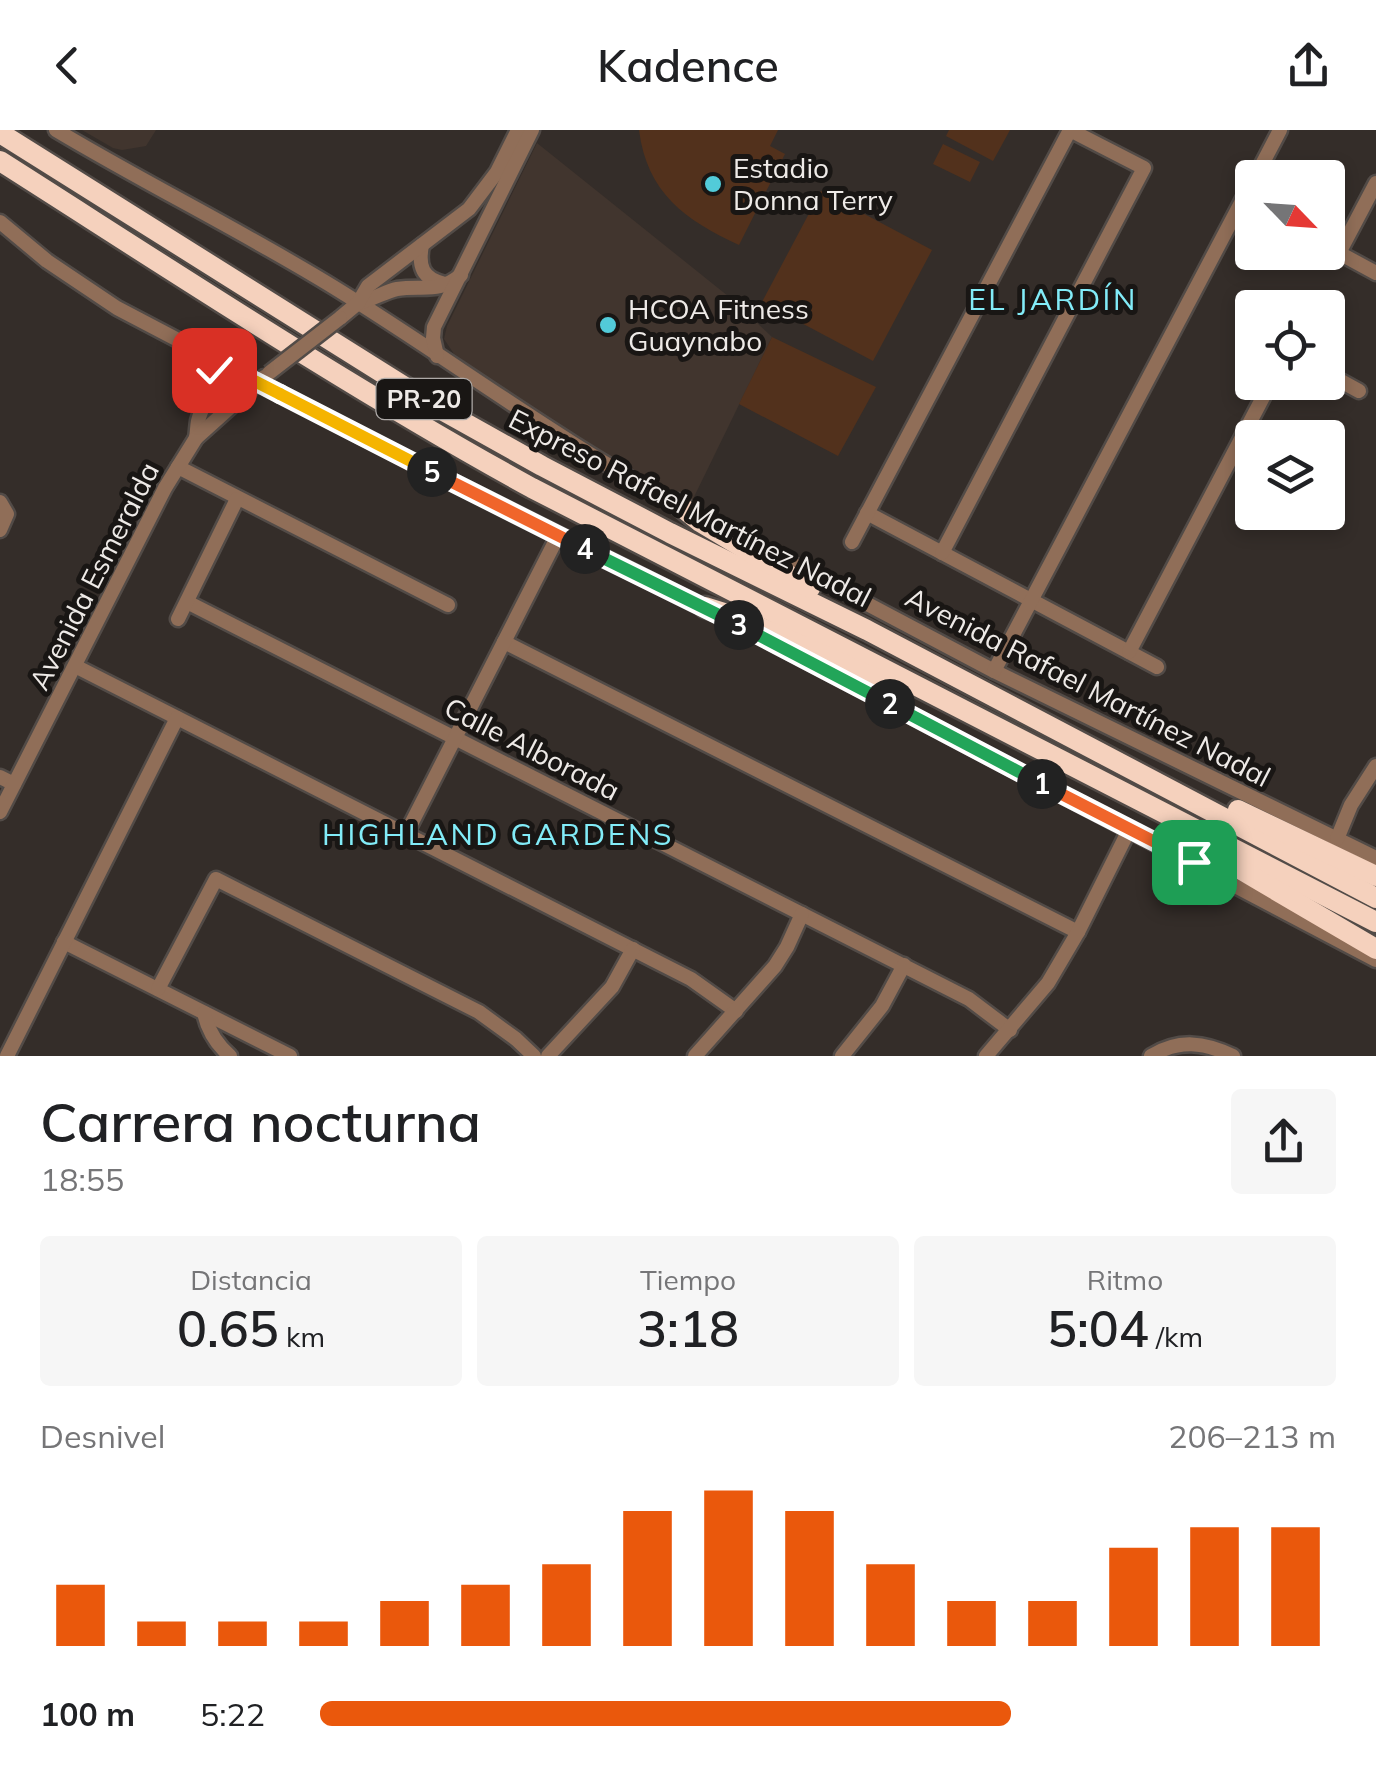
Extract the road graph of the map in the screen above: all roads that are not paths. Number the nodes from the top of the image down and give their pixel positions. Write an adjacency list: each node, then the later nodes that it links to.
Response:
1 (56, 130): 16 (street, Avenida Rafael Martínez Nadal)
2 (518, 130): 12 (street, Avenida Esmeralda)
3 (532, 130): 15 (street)
4 (1280, 130): 6 (street)
5 (0, 132): 38 (highway, Expreso Rafael Martínez Nadal / PR-20)
6 (1264, 160)
7 (0, 161): 44 (highway, Expreso Rafael Martínez Nadal / PR-20)
8 (1376, 183): 11 (street)
9 (1235, 216): 34 (street)
10 (0, 222): 18 (street)
11 (1345, 231)
12 (422, 244): 15 (street); 16 (street, Avenida Esmeralda)
13 (1345, 256): 14 (street)
14 (1376, 273)
15 (456, 279): 16 (street); 17 (street)
16 (358, 303): 17 (street, Avenida Rafael Martínez Nadal); 19 (street, Avenida Esmeralda, bridge)
17 (437, 356): 27 (street, Avenida Rafael Martínez Nadal)
18 (210, 358): 19 (street); 23 (street)
19 (263, 378): 23 (street, Avenida Esmeralda); 30 (street)
20 (1345, 383): 21 (street)
21 (1359, 391)
22 (1261, 400): 40 (street)
23 (196, 438): 24 (street, Avenida Esmeralda)
24 (178, 468): 25 (street); 41 (street, Avenida Esmeralda)
25 (237, 499): 33 (street); 35 (street)
26 (0, 502): 29 (street)
27 (675, 503): 38 (highway); 43 (street, Avenida Rafael Martínez Nadal)
28 (868, 513): 31 (street); 32 (street); 32 (street)
29 (0, 530)
30 (558, 536): 36 (street); 39 (street)
31 (852, 542)
32 (942, 553): 34 (street)
33 (186, 602): 37 (street); 46 (street, Calle Alborada)
34 (1032, 602): 40 (street); 43 (street)
35 (448, 604)
36 (704, 607): 44 (highway); 52 (street)
37 (178, 619)
38 (868, 630): 49 (highway, Expreso Rafael Martínez Nadal / PR-20)
39 (504, 642): 46 (street); 60 (street)
40 (1128, 652): 42 (street)
41 (75, 666): 45 (street); 48 (street, Avenida Esmeralda)
42 (1156, 667)
43 (994, 671): 54 (street, Avenida Rafael Martínez Nadal)
44 (942, 697): 50 (highway, Expreso Rafael Martínez Nadal / PR-20)
45 (177, 718): 53 (street); 61 (street)
46 (455, 738): 53 (street); 58 (street, Calle Alborada)
47 (1376, 766): 54 (street)
48 (7, 780): 51 (street, Avenida Esmeralda)
49 (1169, 789): 56 (highway); 57 (highway, Expreso Rafael Martínez Nadal / PR-20)
50 (1158, 810): 59 (highway, Expreso Rafael Martínez Nadal / PR-20); 63 (highway)
51 (0, 812)
52 (1129, 830): 60 (street); 64 (street)
53 (406, 834): 62 (street)
54 (1337, 839): 55 (street, Avenida Rafael Martínez Nadal)
55 (1376, 858)
56 (1376, 876)
57 (1376, 898)
58 (802, 914): 65 (street, Calle Alborada); 67 (street)
59 (1376, 922)
60 (1078, 932): 69 (street)
61 (64, 942): 66 (street); 70 (street)
62 (633, 949): 67 (street); 74 (street)
63 (1376, 949)
64 (1376, 960)
65 (904, 965): 69 (street, Calle Alborada); 76 (street)
66 (158, 990): 68 (street); 73 (street)
67 (736, 1011): 75 (street)
68 (204, 1012): 71 (street); 72 (street)
69 (1010, 1030): 77 (street)
70 (11, 1054)
71 (230, 1056)
72 (290, 1056)
73 (534, 1056)
74 (548, 1056)
75 (695, 1056)
76 (842, 1056)
77 (986, 1056)
78 (1151, 1056): 79 (street)
79 (1233, 1056)

